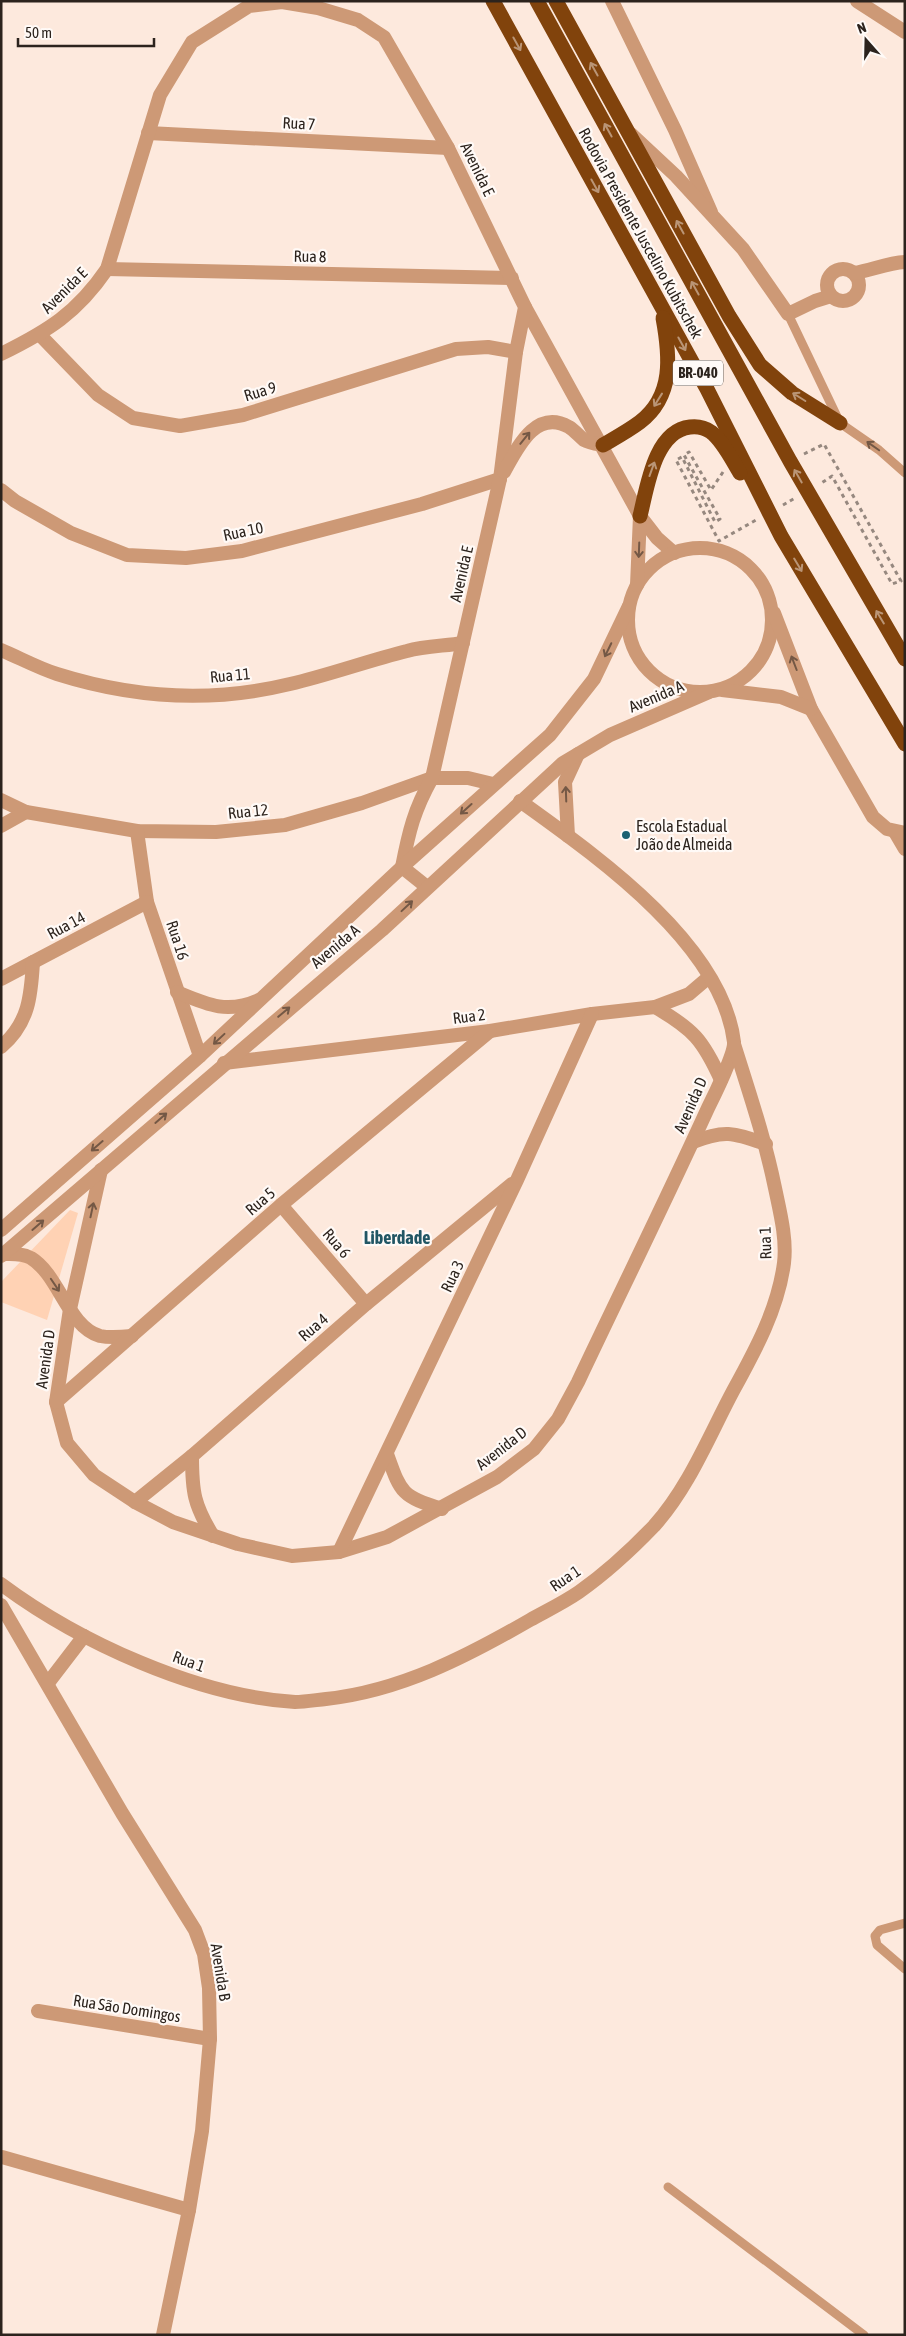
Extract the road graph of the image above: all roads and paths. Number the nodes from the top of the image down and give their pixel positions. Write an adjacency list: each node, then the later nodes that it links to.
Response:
1 (493, 1): 16 (highway, Rodovia Presidente Juscelino Kubitschek / BR-040, one-way to 16)
2 (537, 1): 25 (highway, Rodovia Presidente Juscelino Kubitschek / BR-040, one-way to 2)
3 (556, 1): 7 (highway, one-way to 3)
4 (612, 1): 10 (street)
5 (857, 1): 6 (street)
6 (905, 32)
7 (627, 130): 10 (street); 22 (highway, one-way to 7)
8 (148, 133): 9 (street, Rua 7); 9 (street, Avenida E); 12 (street, Avenida E)
9 (448, 148): 14 (street, Avenida E)
10 (711, 213): 18 (street)
11 (905, 262): 13 (street)
12 (107, 270): 14 (street, Rua 8); 19 (street, Avenida E)
13 (856, 277): 15 (street); 15 (street)
14 (512, 278): 17 (street, Avenida E)
15 (829, 292): 18 (street)
16 (660, 302): 24 (highway, one-way to 24); 30 (highway, Rodovia Presidente Juscelino Kubitschek / BR-040, one-way to 30)
17 (525, 307): 20 (street, Avenida E); 24 (street)
18 (788, 314): 22 (lane)
19 (40, 335): 20 (street, Rua 9); 21 (street, Avenida E)
20 (516, 352): 27 (street, Avenida E)
21 (1, 354)
22 (840, 423): 26 (lane, one-way to 22)
23 (824, 444): 25 (path)
24 (603, 445): 27 (street, one-way to 24); 29 (street)
25 (790, 461): 37 (highway, Rodovia Presidente Juscelino Kubitschek / BR-040, one-way to 25)
26 (905, 472)
27 (500, 479): 28 (street, Rua 10); 35 (street, Avenida E)
28 (1, 490)
29 (640, 516): 30 (highway, one-way to 30); 31 (street); 32 (street, one-way to 32)
30 (781, 536): 40 (highway, Rodovia Presidente Juscelino Kubitschek / BR-040, one-way to 40)
31 (674, 553): 32 (street); 33 (street)
32 (637, 585): 34 (street)
33 (770, 603): 38 (street); 39 (street, one-way to 33)
34 (629, 606): 38 (street); 43 (street, Avenida A, one-way to 43)
35 (463, 643): 36 (street, Rua 11); 42 (street, Avenida E)
36 (1, 650)
37 (905, 659)
38 (713, 691): 39 (street); 41 (street, Avenida A)
39 (811, 709): 49 (street)
40 (905, 744)
41 (578, 754): 45 (street, Avenida A); 50 (street, one-way to 41)
42 (432, 778): 43 (street, Rua 12); 48 (street, Rua 12); 52 (street, Avenida E)
43 (494, 784): 52 (street, Avenida A, one-way to 52)
44 (1, 800): 46 (street, Rua 12)
45 (520, 801): 50 (street); 53 (street, Avenida A)
46 (26, 812): 47 (street); 48 (street, Rua 12)
47 (1, 826)
48 (138, 831): 54 (street, Rua 16)
49 (900, 832): 51 (street)
50 (568, 836): 56 (street)
51 (905, 849)
52 (402, 867): 53 (street); 59 (street, Avenida A)
53 (427, 887): 66 (street, Avenida A, one-way to 53)
54 (147, 902): 55 (street, Rua 14); 58 (street, Rua 16)
55 (33, 962): 57 (street, Rua 14); 64 (street)
56 (710, 977): 60 (street, Rua 2); 63 (street)
57 (1, 980)
58 (177, 992): 59 (street); 65 (street, Rua 16)
59 (263, 998): 65 (street, Avenida A, one-way to 65)
60 (655, 1007): 61 (street, Rua 2); 67 (street)
61 (592, 1014): 62 (street, Rua 2); 71 (street, Rua 3)
62 (490, 1031): 66 (street, Rua 2); 72 (street, Rua 5)
63 (734, 1044): 67 (street, Avenida D); 69 (street, Rua 1)
64 (1, 1047)
65 (200, 1056): 73 (street, Avenida A, one-way to 73)
66 (224, 1063): 70 (street, Avenida A, one-way to 66)
67 (721, 1080): 68 (street, Avenida D)
68 (693, 1142): 69 (street); 82 (street, Avenida D)
69 (766, 1144): 87 (street, Rua 1)
70 (101, 1170): 74 (street, Avenida A, one-way to 70); 76 (street, Avenida D, one-way to 70)
71 (517, 1180): 75 (street, Rua 4); 79 (street, Rua 3)
72 (282, 1205): 75 (street, Rua 6); 77 (street, Rua 5)
73 (1, 1230)
74 (3, 1255): 76 (street, one-way to 76)
75 (366, 1304): 80 (street, Rua 4)
76 (70, 1309): 77 (street); 78 (street, Avenida D)
77 (132, 1336): 78 (street, Rua 5)
78 (56, 1402): 81 (street, Avenida D)
79 (387, 1454): 82 (street); 84 (street, Rua 3)
80 (192, 1456): 81 (street, Rua 4); 83 (street)
81 (135, 1502): 83 (street, Avenida D)
82 (442, 1508): 84 (street, Avenida D)
83 (213, 1536): 84 (street, Avenida D)
84 (339, 1552)
85 (1, 1584): 87 (street, Rua 1)
86 (1, 1605): 88 (street, Avenida B)
87 (84, 1636): 88 (street)
88 (48, 1683): 92 (street, Avenida B)
89 (905, 1923): 90 (lane)
90 (905, 1968)
91 (38, 2011): 92 (street, Rua São Domingos)
92 (210, 2039): 95 (street, Avenida B)
93 (2, 2157): 95 (street)
94 (668, 2188): 97 (lane)
95 (188, 2210): 96 (street, Avenida B)
96 (163, 2335)
97 (864, 2335)

